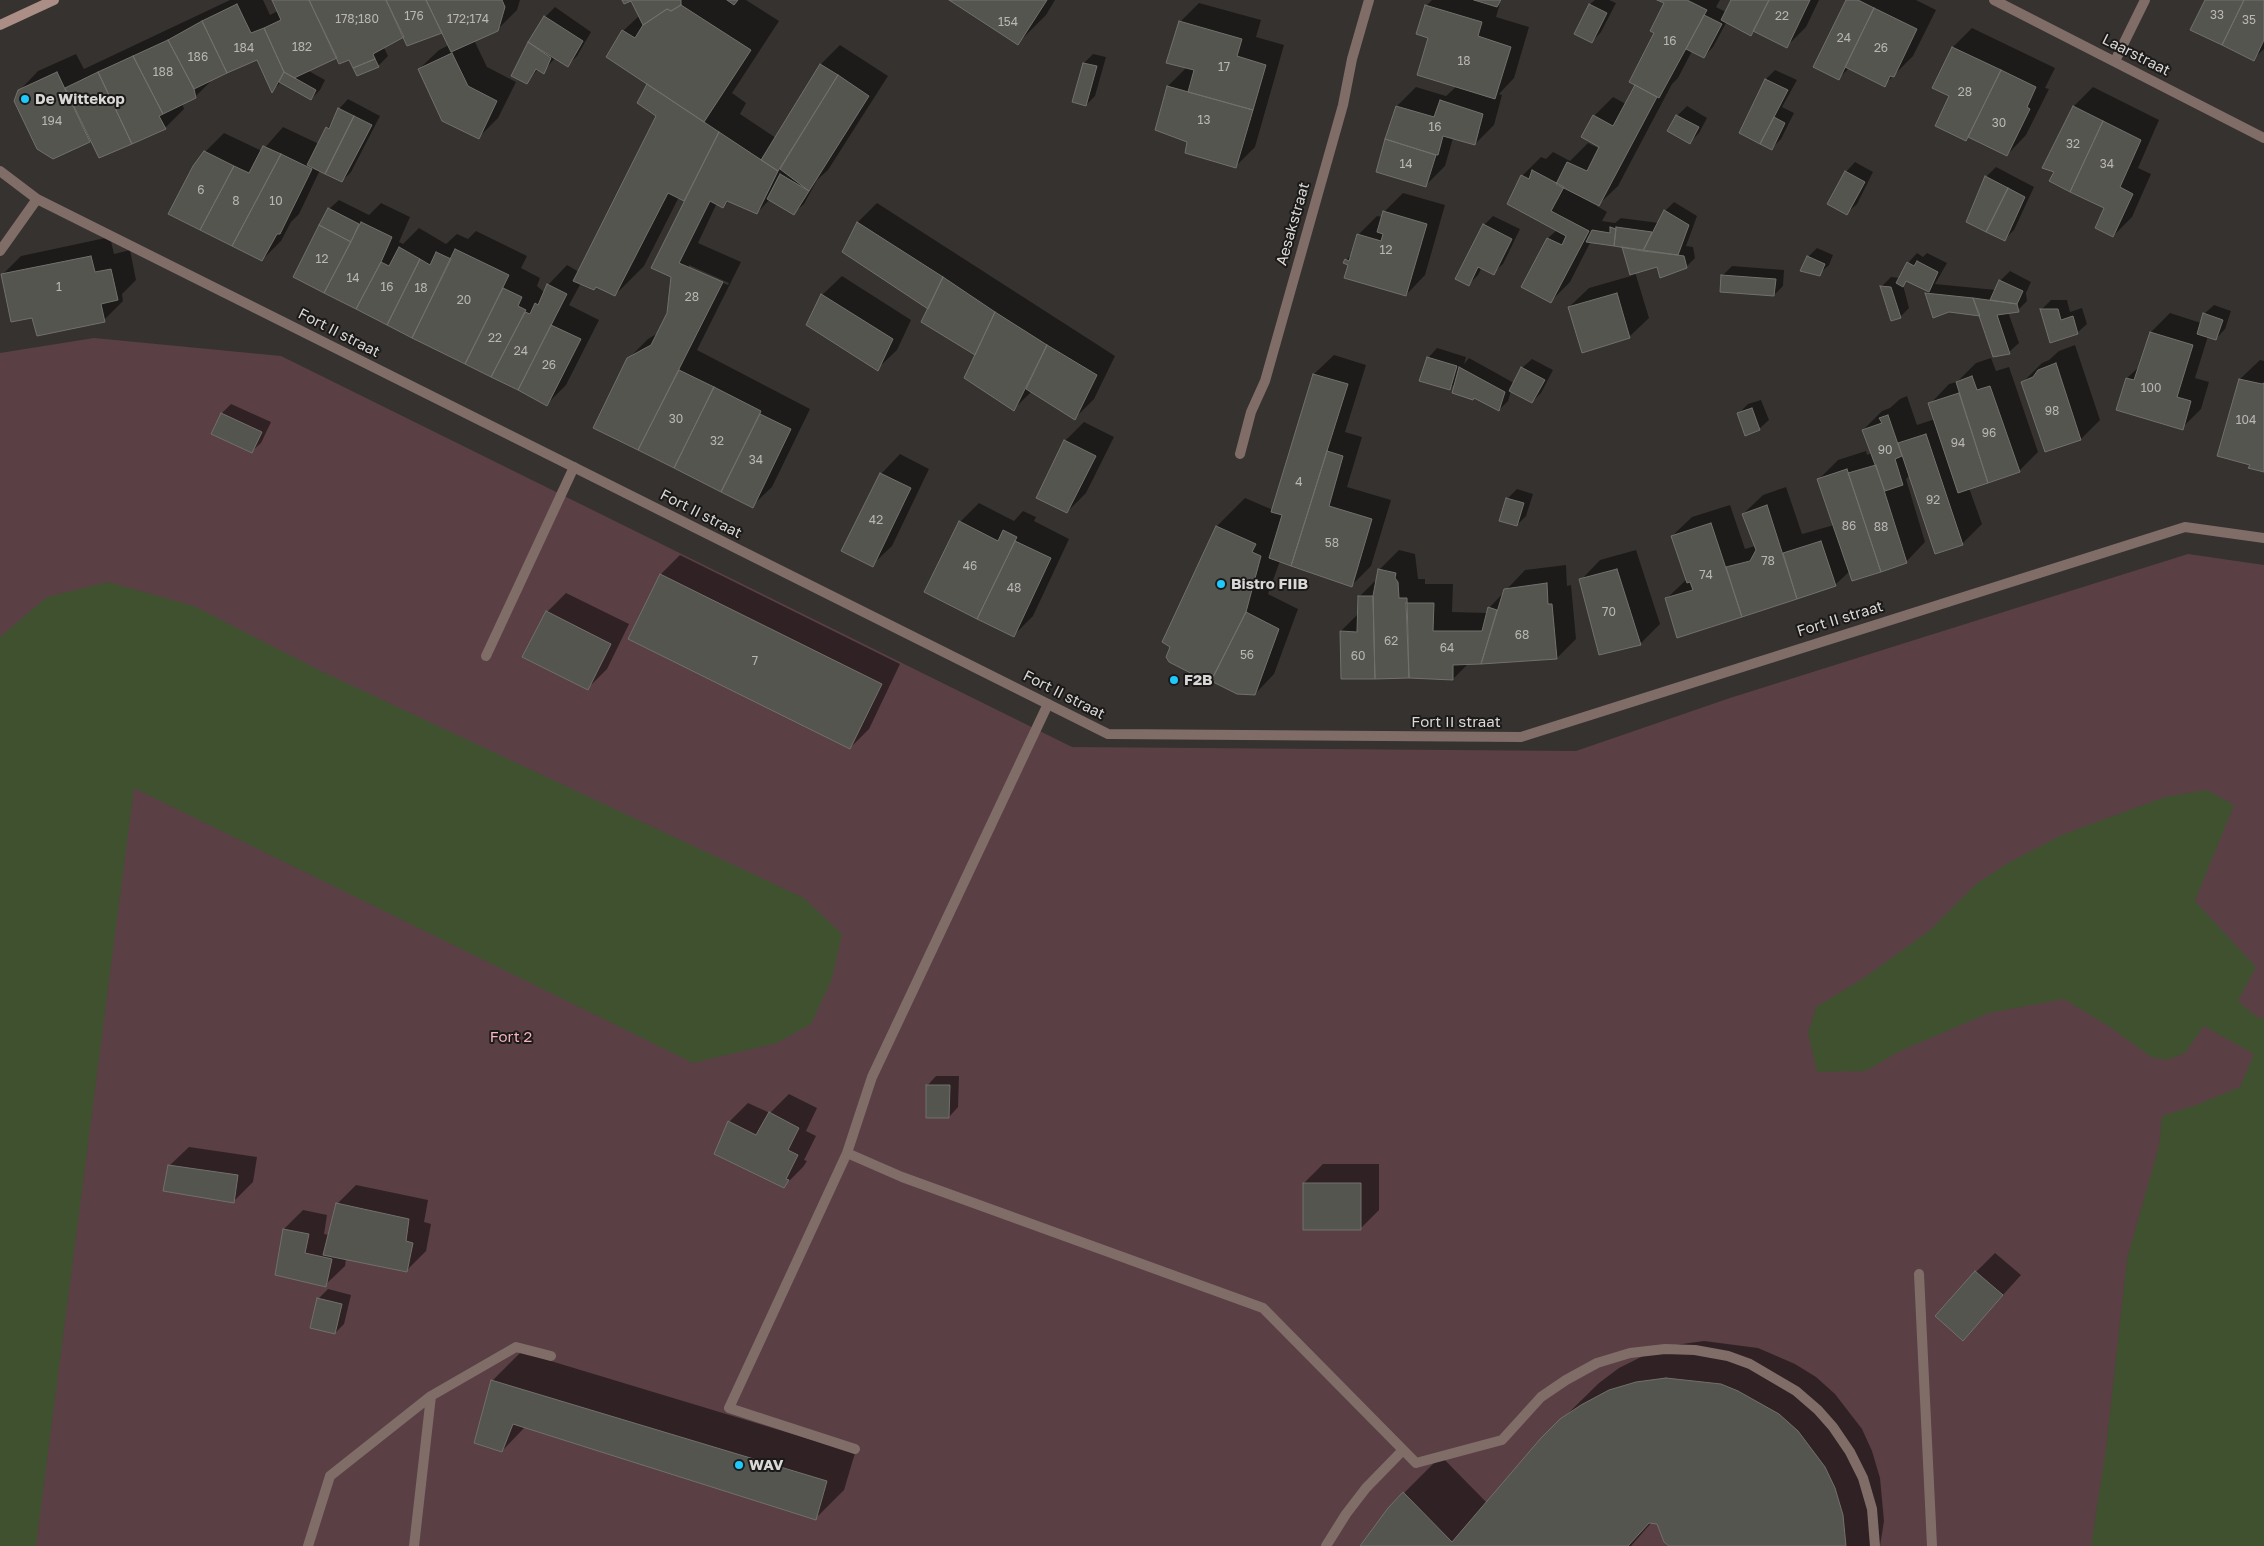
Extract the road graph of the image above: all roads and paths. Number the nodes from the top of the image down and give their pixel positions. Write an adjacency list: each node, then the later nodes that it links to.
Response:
1 (54, 0): 5 (main road)
2 (1369, 0): 11 (street, Aesakstraat)
3 (1994, 0): 6 (street, Laarstraat)
4 (2146, 0): 6 (street)
5 (0, 25)
6 (2115, 61): 7 (street, Laarstraat)
7 (2264, 138)
8 (0, 171): 9 (street, Fort II straat)
9 (37, 199): 10 (street); 12 (street, Fort II straat)
10 (0, 251)
11 (1240, 454)
12 (574, 467): 14 (street); 15 (street, Fort II straat)
13 (2264, 538): 15 (street, Fort II straat)
14 (486, 656)
15 (1048, 704): 16 (street)
16 (847, 1153): 20 (street); 21 (street)
17 (1919, 1274): 26 (street)
18 (551, 1356): 19 (street)
19 (431, 1396): 22 (street); 23 (street)
20 (855, 1448)
21 (1403, 1450): 24 (street); 25 (street)
22 (308, 1546)
23 (414, 1546)
24 (1326, 1546)
25 (1876, 1546)
26 (1932, 1546)

